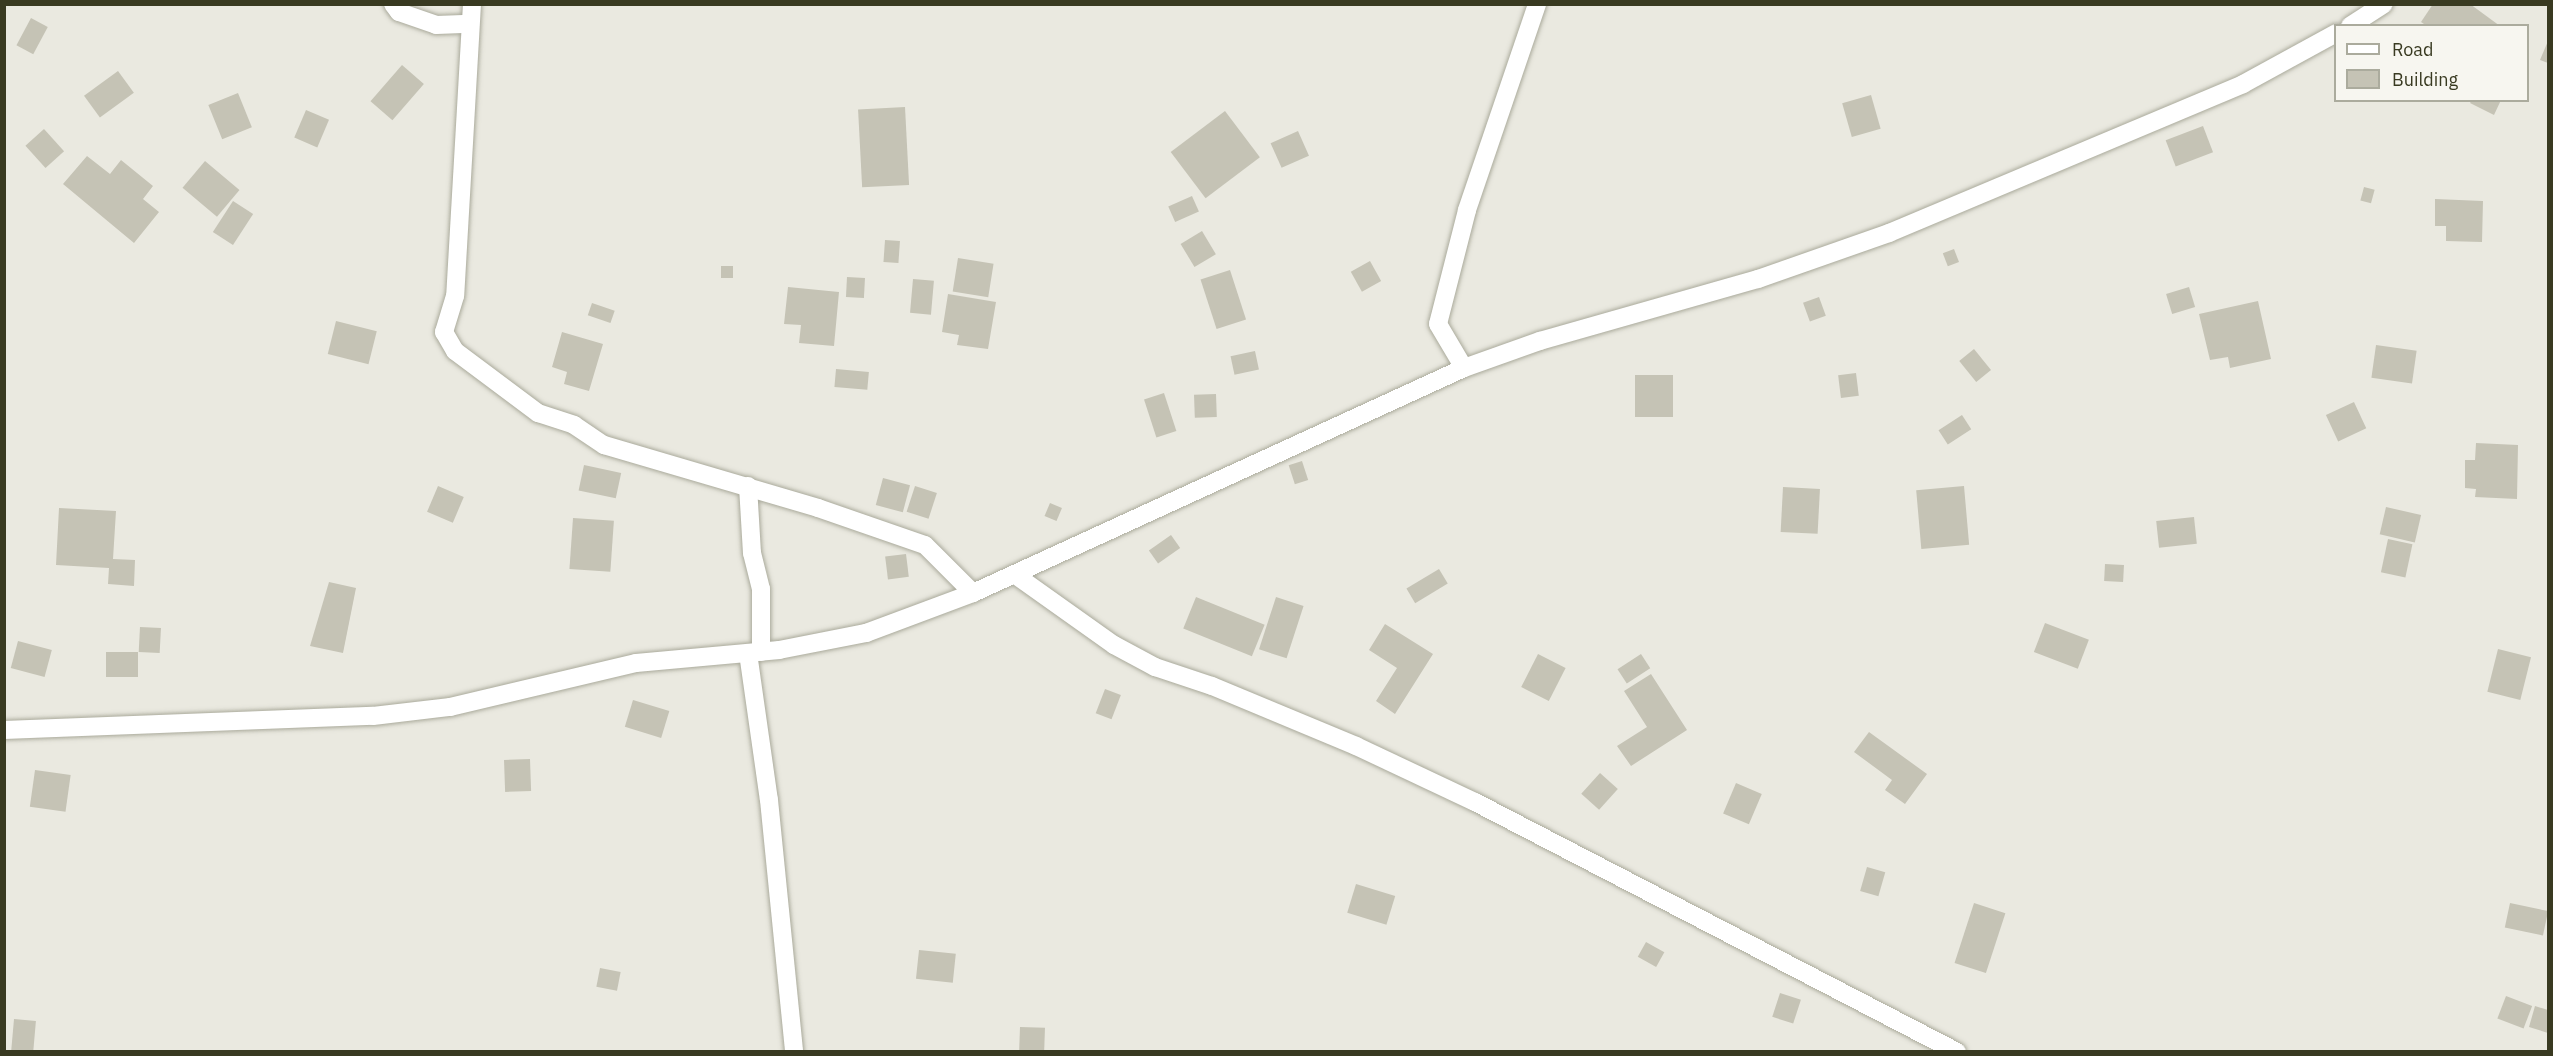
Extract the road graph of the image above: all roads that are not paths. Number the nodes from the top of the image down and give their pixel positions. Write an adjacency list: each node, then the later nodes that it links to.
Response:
1 (393, 4): 5 (street)
2 (472, 4): 5 (street)
3 (1537, 4): 8 (street)
4 (2384, 4): 6 (street)
5 (470, 24): 9 (street)
6 (2353, 24)
7 (2334, 34): 8 (street)
8 (1464, 368): 10 (street)
9 (748, 486): 11 (street); 12 (street)
10 (1014, 574): 11 (street); 15 (street)
11 (973, 593): 12 (street)
12 (755, 652): 13 (street); 14 (street)
13 (4, 730)
14 (795, 1052)
15 (1957, 1052)

